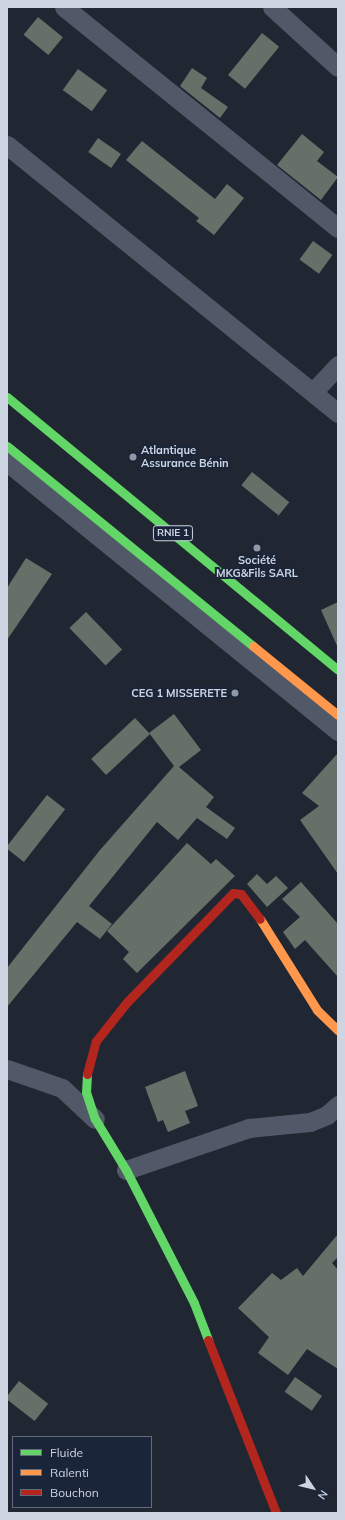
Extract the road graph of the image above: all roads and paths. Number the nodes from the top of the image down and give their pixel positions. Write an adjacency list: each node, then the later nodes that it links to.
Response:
1 (64, 7): 5 (street)
2 (272, 7): 3 (street)
3 (338, 67)
4 (7, 146): 7 (street)
5 (338, 228)
6 (338, 365): 7 (street)
7 (313, 392): 9 (street)
8 (7, 397): 12 (main road, RNIE 1)
9 (338, 413)
10 (7, 446): 13 (main road)
11 (7, 462): 14 (street)
12 (338, 669)
13 (338, 715)
14 (338, 731)
15 (338, 1030): 18 (main road)
16 (7, 1069): 18 (street)
17 (338, 1104): 19 (street)
18 (95, 1119): 19 (main road)
19 (126, 1170): 20 (main road)
20 (276, 1513)

